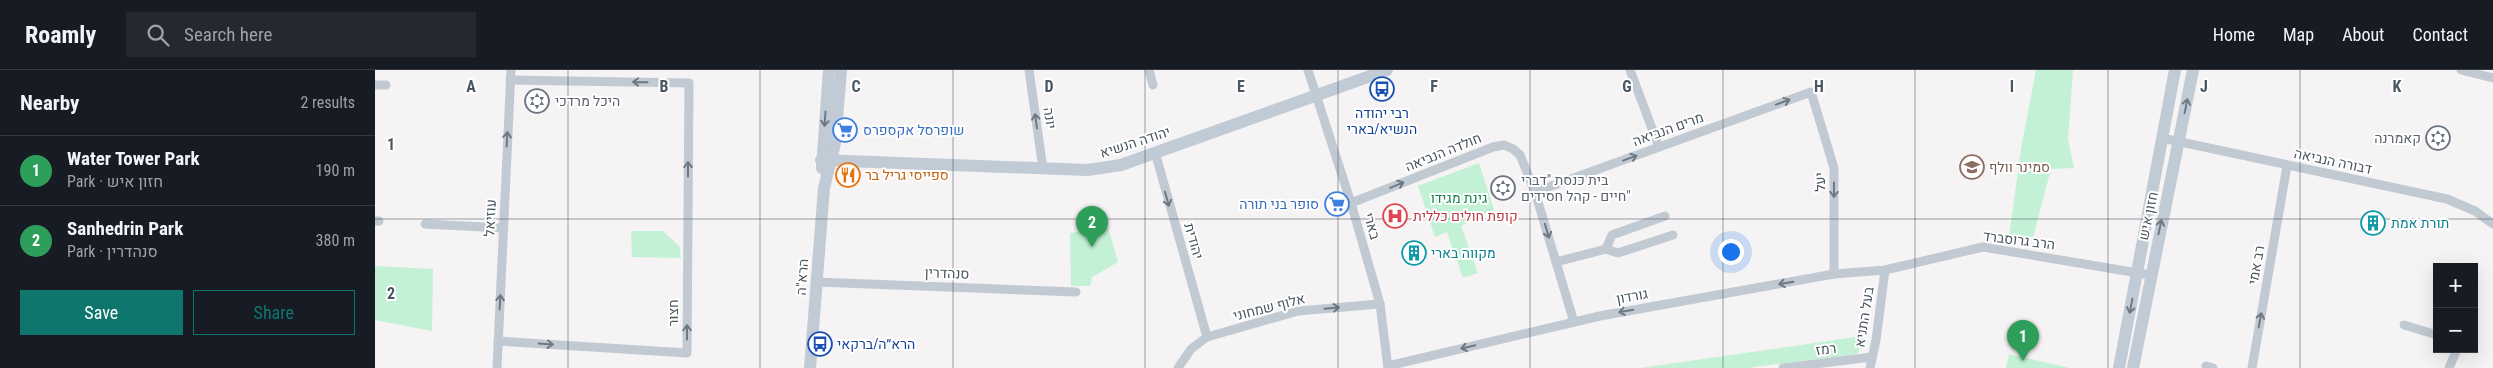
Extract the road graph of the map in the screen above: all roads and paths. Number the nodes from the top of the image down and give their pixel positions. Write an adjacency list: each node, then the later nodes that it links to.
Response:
1 (511, 70): 13 (street, עוזיאל)
2 (829, 70): 24 (street, הרא"ה, one-way to 24)
3 (841, 70): 21 (street, הרא"ה)
4 (1029, 70): 27 (street, יונה, one-way to 4)
5 (1149, 70): 16 (street)
6 (1308, 70): 18 (street, בארי)
7 (1387, 70): 18 (street, יהודה הנשיא)
8 (1630, 70): 22 (street)
9 (2175, 70): 19 (street, חזון איש)
10 (2193, 70): 20 (street, חזון איש, one-way to 10)
11 (2461, 70): 12 (street)
12 (2493, 78)
13 (510, 80): 33 (street, עוזיאל, one-way to 13); 48 (street, חצור, one-way to 13)
14 (375, 85): 15 (street)
15 (386, 85)
16 (1153, 85)
17 (1811, 92): 22 (street, מרים הנביאה, one-way to 17); 39 (street, יעל, one-way to 39)
18 (1315, 96): 23 (street, יהודה הנשיא); 29 (street, בארי)
19 (2162, 138): 20 (street, דבורה הנביאה); 38 (street, חזון איש)
20 (2179, 142): 26 (street, דבורה הנביאה); 40 (street, חזון איש, one-way to 20)
21 (835, 143): 24 (street, הרא"ה); 25 (street)
22 (1659, 147): 28 (street, מרים הנביאה, one-way to 22)
23 (1155, 152): 27 (street, יהודה הנשיא); 47 (street, יהודית, one-way to 47)
24 (826, 161): 25 (street, יהודה הנשיא); 41 (street, הרא"ה)
25 (848, 161): 27 (street, יהודה הנשיא)
26 (2287, 166): 32 (street, דבורה הנביאה); 59 (street, רב אמי, one-way to 26)
27 (1043, 169)
28 (1535, 192): 29 (street, חולדה הנביאה, one-way to 28); 36 (street, חולדה הנביאה, one-way to 36)
29 (1351, 203): 43 (street, בארי)
30 (1665, 216): 35 (street)
31 (425, 224): 33 (street)
32 (2493, 224)
33 (503, 228): 48 (street, עוזיאל, one-way to 33)
34 (1673, 236): 35 (street)
35 (1606, 248): 36 (street)
36 (1556, 262): 44 (street, חולדה הנביאה)
37 (1885, 270): 38 (street, הרב גרוסברד); 39 (street, גורדון); 50 (street, בעל התניא)
38 (2137, 272): 40 (street, הרב גרוסברד); 57 (street, חזון איש, one-way to 57)
39 (1835, 274): 44 (street, גורדון, one-way to 44)
40 (2150, 274): 58 (street, חזון איש)
41 (816, 282): 42 (street, סנהדרין); 53 (street, הרא"ה)
42 (1076, 292)
43 (1380, 304): 47 (street, אלוף שמחוני, one-way to 43); 51 (street, בארי)
44 (1574, 322): 51 (street, גורדון, one-way to 51)
45 (2404, 325): 46 (street)
46 (2433, 334)
47 (1207, 337): 54 (street, אלוף שמחוני)
48 (498, 341): 52 (street, עוזיאל)
49 (2455, 353): 60 (street)
50 (1872, 357): 55 (street, רמז); 56 (street, בעל התניא)
51 (1388, 367)
52 (497, 368)
53 (810, 368)
54 (1179, 368)
55 (1783, 368)
56 (1870, 368)
57 (2119, 368)
58 (2133, 368)
59 (2252, 368)
60 (2449, 368)

